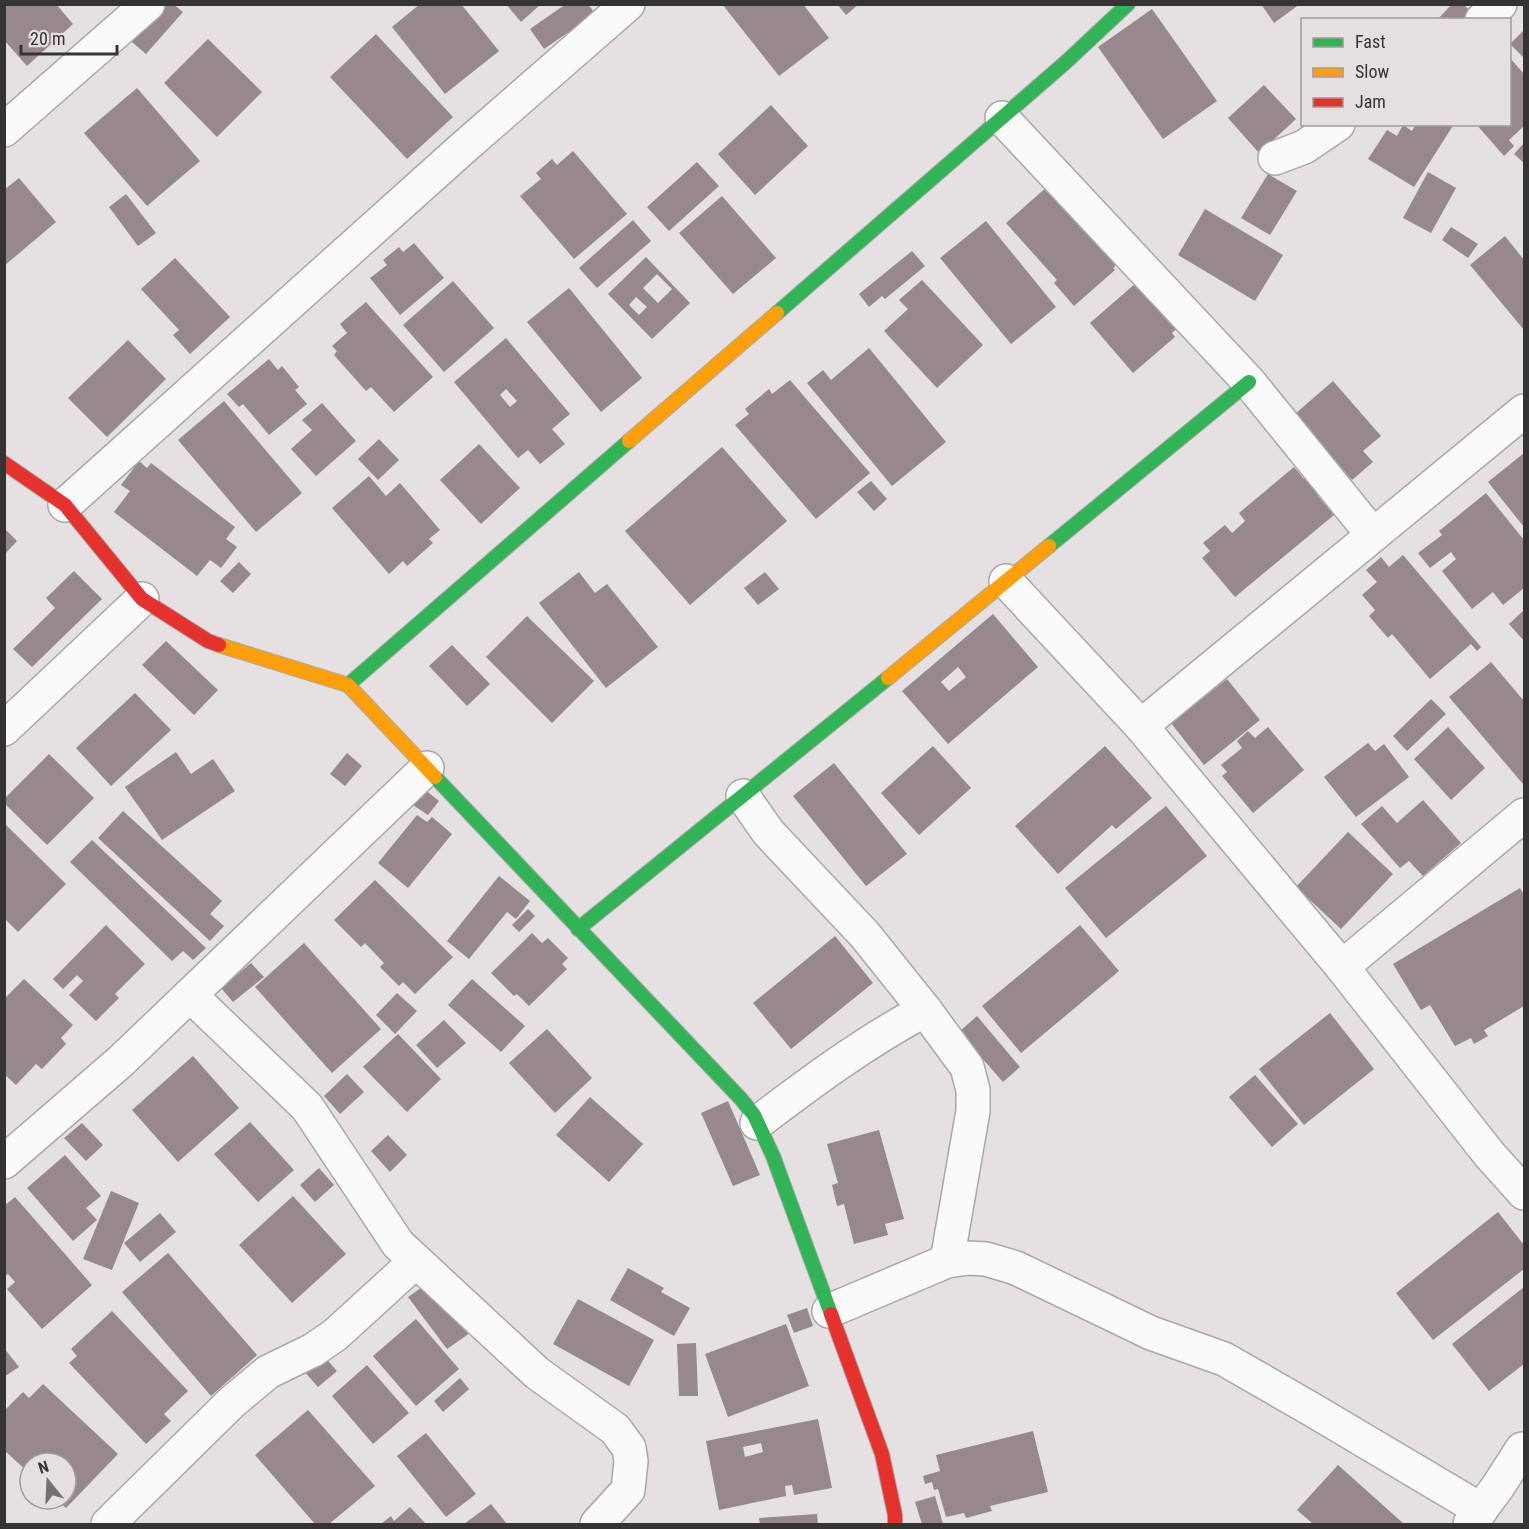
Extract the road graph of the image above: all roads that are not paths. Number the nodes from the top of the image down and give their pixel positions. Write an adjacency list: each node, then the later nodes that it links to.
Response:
1 (148, 4): 8 (street)
2 (628, 4): 13 (street)
3 (1128, 4): 6 (street)
4 (1500, 4): 5 (street)
5 (1484, 18)
6 (1002, 118): 10 (street); 17 (street)
7 (1335, 126): 9 (street)
8 (4, 130)
9 (1275, 158)
10 (1249, 382): 14 (street); 15 (street)
11 (1524, 411): 14 (street)
12 (4, 462): 13 (street)
13 (65, 504): 16 (street)
14 (1373, 536): 18 (street)
15 (1006, 581): 18 (street); 21 (street)
16 (142, 598): 17 (street); 19 (street)
17 (348, 684): 20 (street)
18 (1141, 726): 24 (street)
19 (4, 729)
20 (427, 768): 23 (street); 25 (street)
21 (743, 796): 23 (street); 26 (street)
22 (1524, 815): 24 (street)
23 (578, 929): 27 (street)
24 (1342, 966): 29 (street)
25 (190, 995): 28 (street); 30 (street)
26 (925, 1010): 27 (street); 31 (street)
27 (757, 1123): 32 (street)
28 (4, 1162)
29 (1524, 1193)
30 (416, 1261): 35 (street); 36 (street)
31 (946, 1261): 32 (street); 34 (street)
32 (829, 1311): 37 (street)
33 (1522, 1449): 34 (street)
34 (1475, 1517)
35 (108, 1524)
36 (597, 1524)
37 (896, 1524)

